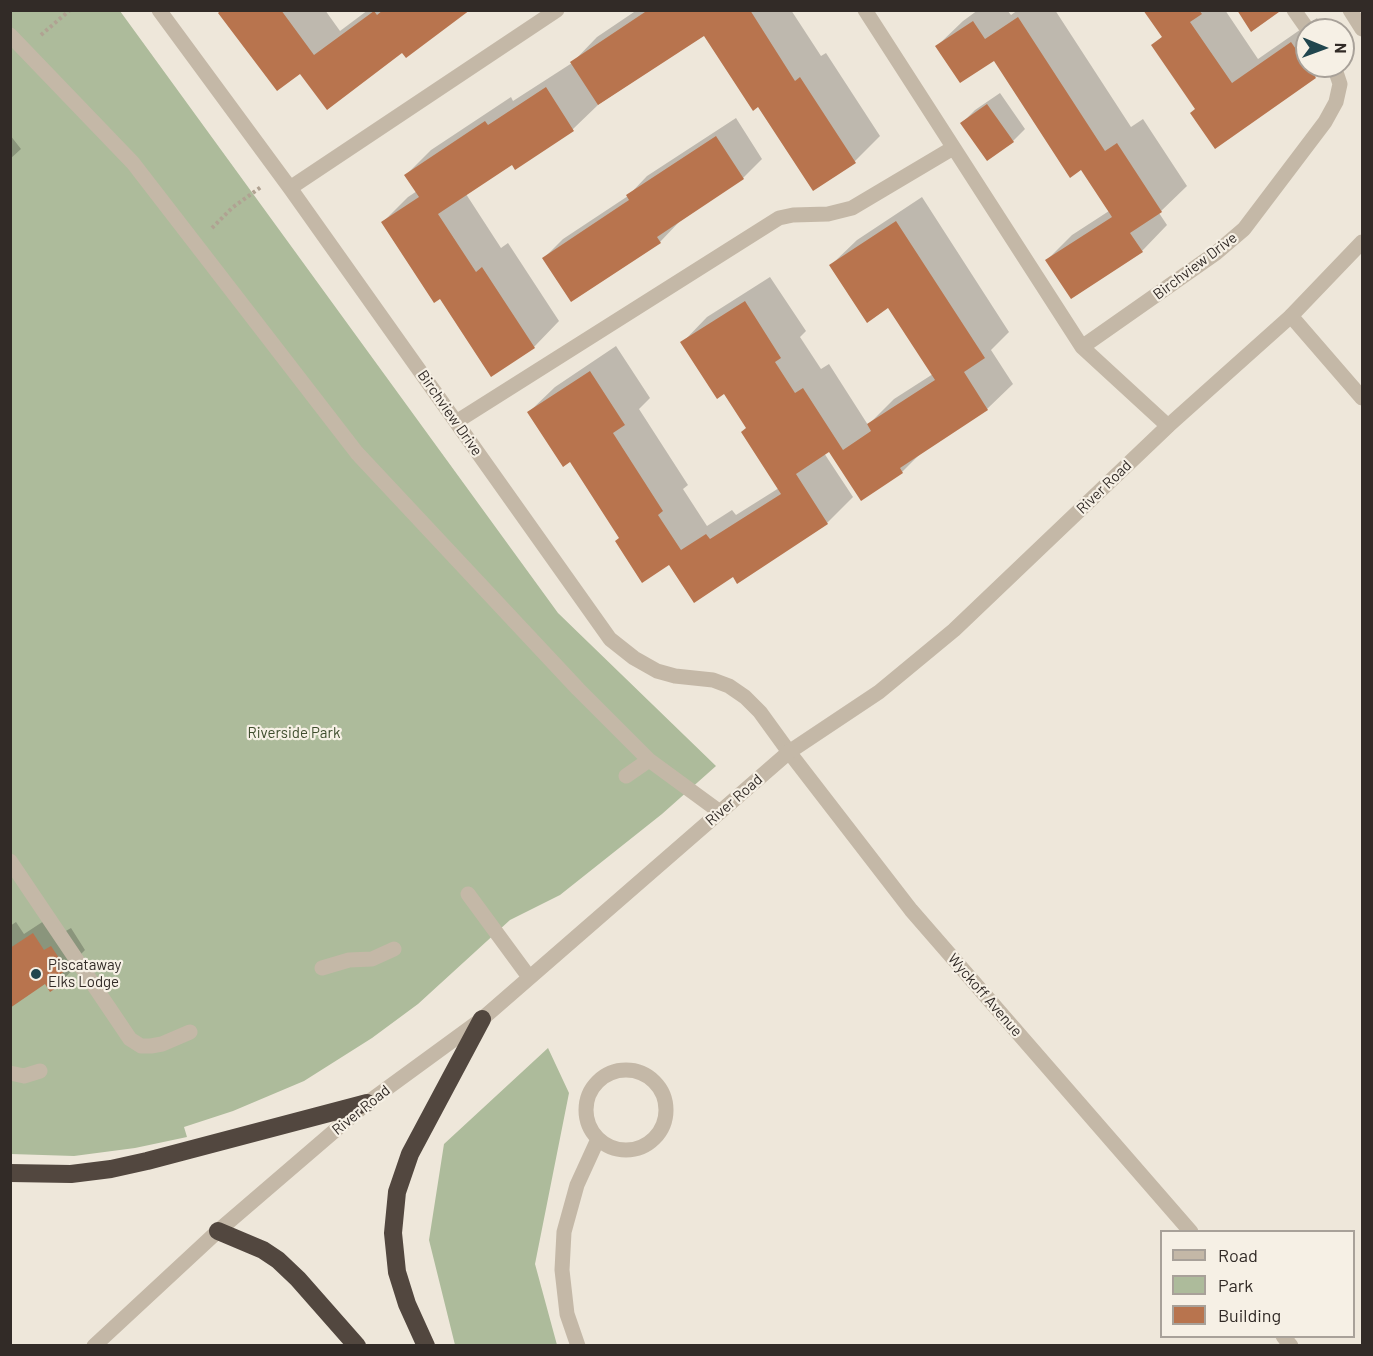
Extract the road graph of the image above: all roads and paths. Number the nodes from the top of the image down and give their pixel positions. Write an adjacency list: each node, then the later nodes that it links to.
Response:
1 (70, 10): 8 (path)
2 (159, 10): 11 (street, Birchview Drive)
3 (557, 10): 12 (street)
4 (865, 10): 10 (street)
5 (1350, 10): 6 (street)
6 (1362, 29)
7 (10, 35): 8 (street)
8 (24, 49): 14 (street)
9 (1338, 78): 16 (street, Birchview Drive)
10 (953, 148): 16 (street); 18 (street)
11 (279, 174): 12 (street, Birchview Drive); 14 (path)
12 (290, 188): 18 (street, Birchview Drive)
13 (1362, 242): 15 (street, River Road)
14 (196, 245): 21 (street)
15 (1291, 316): 17 (street); 19 (street, River Road)
16 (1082, 347): 19 (street)
17 (1362, 398)
18 (456, 422): 20 (street, Birchview Drive)
19 (1168, 426): 20 (street, River Road)
20 (789, 752): 23 (street, River Road); 36 (street, Wyckoff Avenue)
21 (649, 760): 22 (street); 23 (street)
22 (626, 776)
23 (720, 812): 28 (street, River Road)
24 (10, 861): 30 (street)
25 (468, 894): 28 (street)
26 (394, 949): 27 (street)
27 (322, 968)
28 (530, 977): 29 (street, River Road)
29 (482, 1019): 33 (street, River Road); 40 (highway)
30 (190, 1032)
31 (40, 1071): 32 (street)
32 (10, 1073)
33 (367, 1103): 35 (highway); 37 (street, River Road)
34 (598, 1139): 34 (street); 41 (street)
35 (10, 1173)
36 (1189, 1230)
37 (218, 1231): 38 (street, River Road); 39 (highway)
38 (94, 1346)
39 (357, 1346)
40 (426, 1346)
41 (578, 1346)

